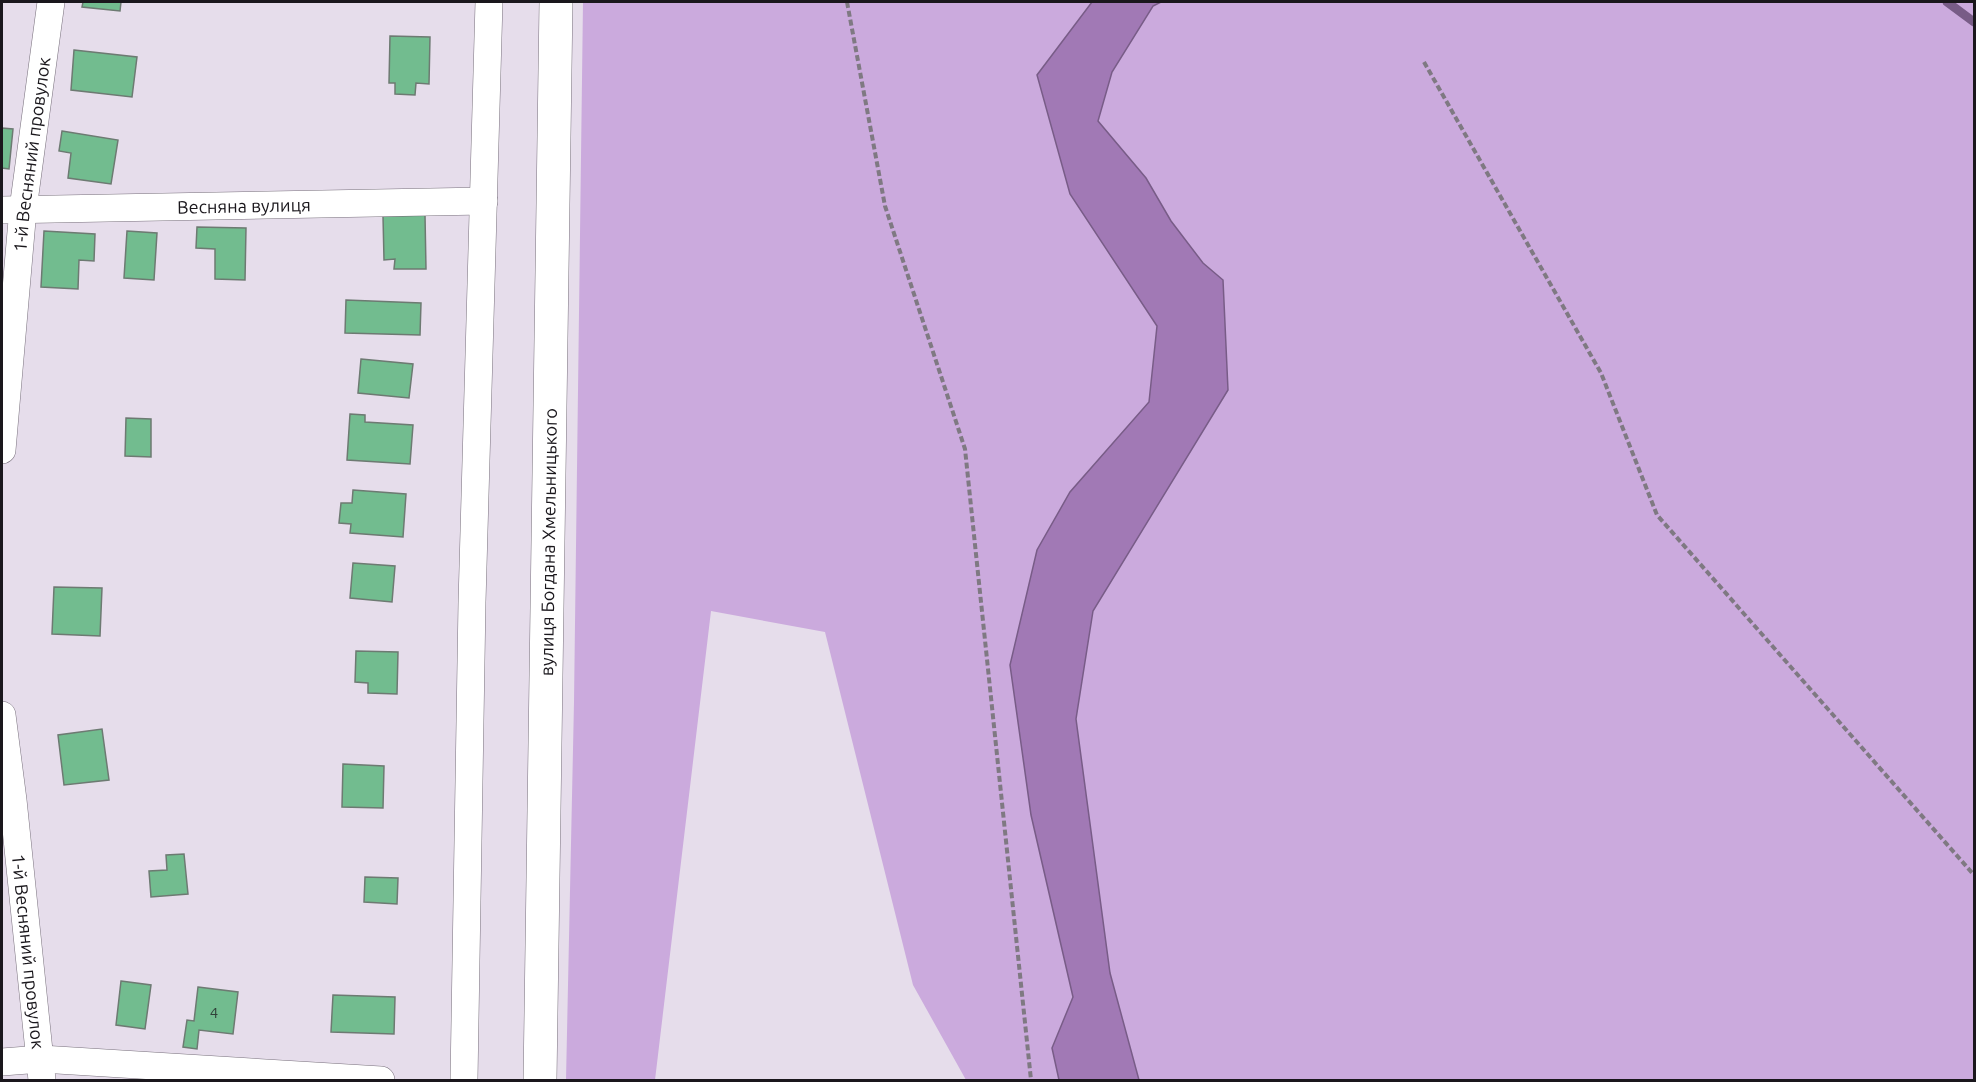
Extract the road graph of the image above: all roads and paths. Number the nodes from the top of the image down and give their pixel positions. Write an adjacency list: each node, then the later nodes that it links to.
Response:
1 (51, 2): 7 (street, 1-й Весняний провулок)
2 (489, 2): 6 (street)
3 (556, 2): 16 (main road, вулиця Богдана Хмельницького)
4 (847, 2): 17 (path)
5 (1424, 62): 11 (path)
6 (484, 201): 7 (street, Весняна вулиця); 15 (street)
7 (12, 209): 8 (street, 1-й Весняний провулок)
8 (2, 450)
9 (2, 715): 10 (street, 1-й Весняний провулок)
10 (8, 799): 13 (street, 1-й Весняний провулок)
11 (1974, 875)
12 (2, 1062): 13 (street)
13 (41, 1070): 14 (street)
14 (381, 1080)
15 (464, 1080)
16 (540, 1080)
17 (1031, 1080)

